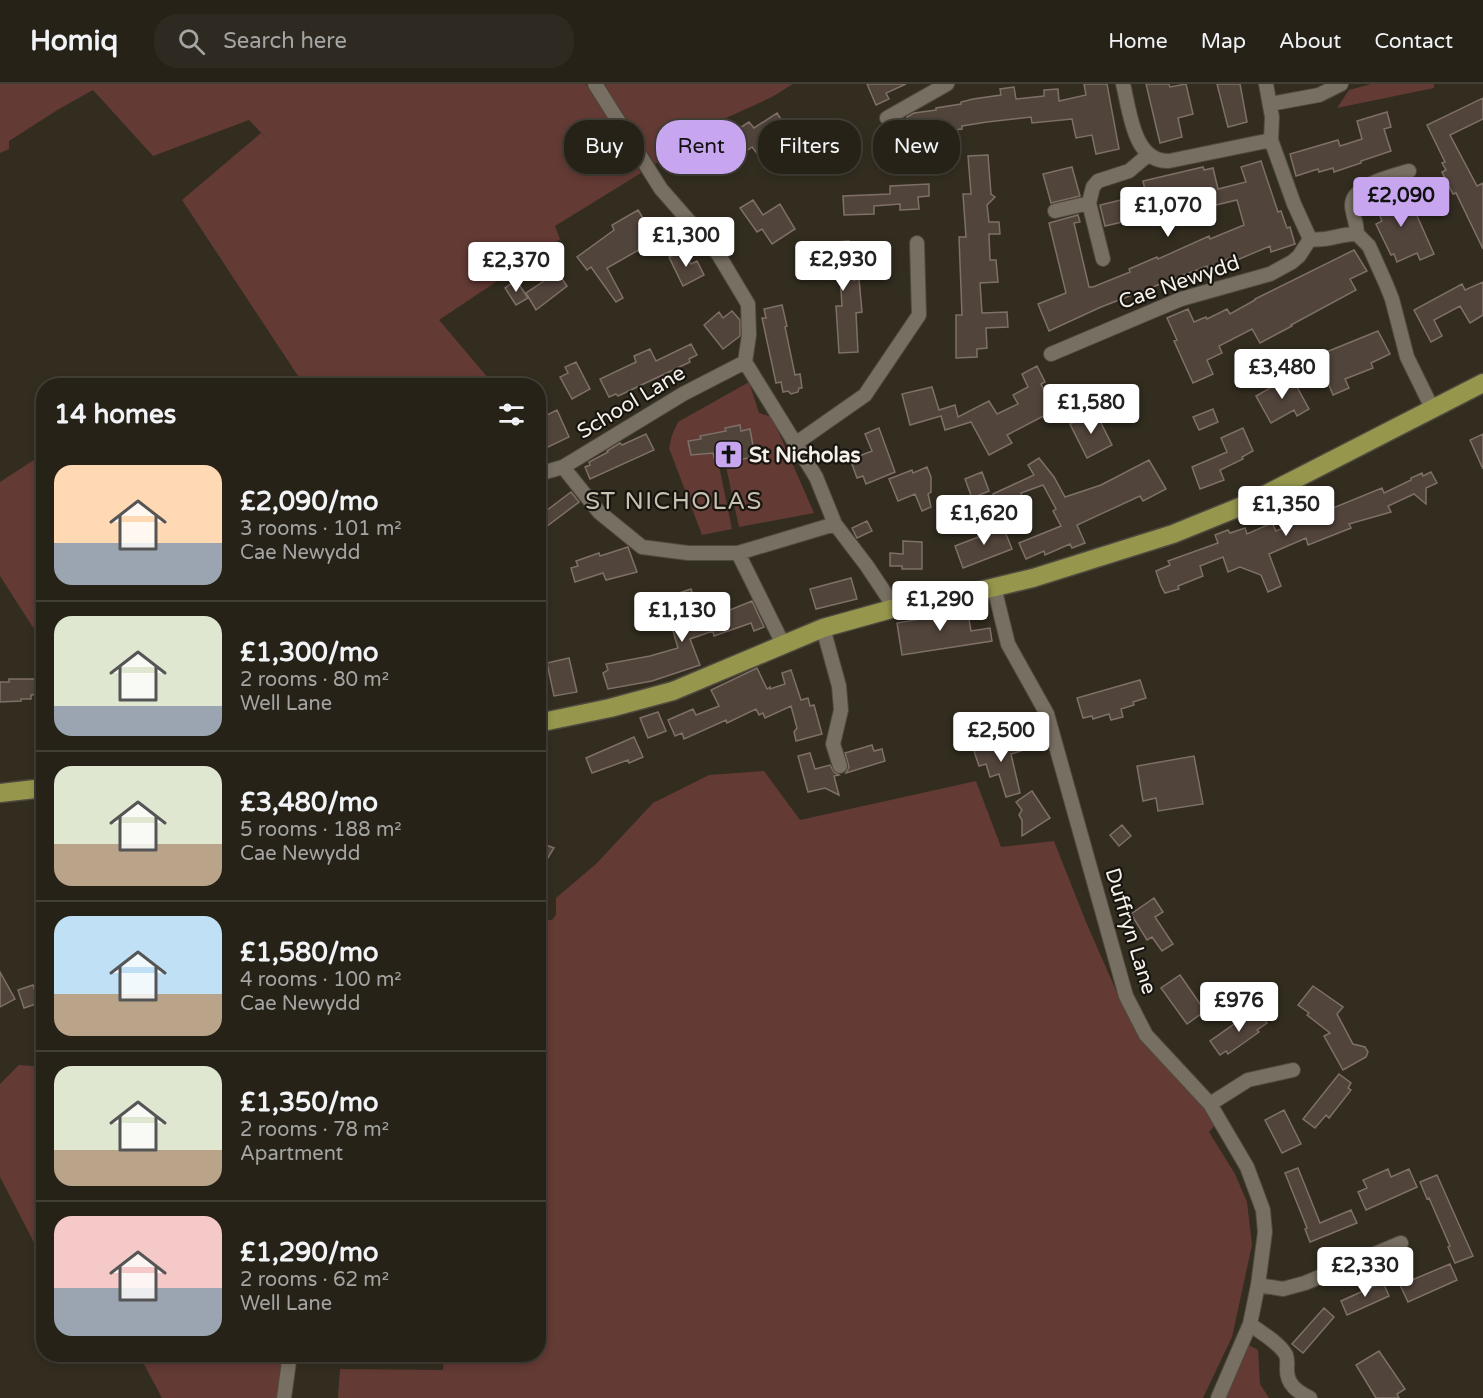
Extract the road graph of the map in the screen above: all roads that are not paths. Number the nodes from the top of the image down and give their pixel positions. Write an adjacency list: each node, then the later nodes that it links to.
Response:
1 (595, 84): 18 (street)
2 (947, 84): 7 (street)
3 (1123, 84): 9 (street)
4 (1266, 84): 6 (street)
5 (1341, 84): 6 (street)
6 (1270, 104): 8 (street)
7 (887, 117)
8 (1271, 140): 9 (street); 14 (street)
9 (1148, 155): 11 (street)
10 (1409, 171): 13 (street)
11 (1089, 203): 12 (street); 16 (street)
12 (1055, 211)
13 (1358, 234): 14 (street); 20 (street)
14 (1310, 239): 17 (street, Cae Newydd)
15 (917, 243): 21 (street)
16 (1103, 259)
17 (1051, 354)
18 (744, 362): 21 (street); 22 (street, School Lane)
19 (1483, 383): 20 (main road)
20 (1432, 408): 26 (main road)
21 (795, 444): 24 (street)
22 (563, 467): 23 (street, School Lane); 25 (street)
23 (546, 472)
24 (835, 524): 25 (street); 27 (street)
25 (738, 553): 29 (street)
26 (994, 588): 27 (main road); 35 (street, Duffryn Lane)
27 (895, 608): 28 (main road)
28 (823, 628): 29 (main road); 31 (street)
29 (783, 644): 30 (main road)
30 (546, 721)
31 (840, 766)
32 (36, 789): 33 (main road)
33 (0, 793)
34 (1293, 1070): 35 (street)
35 (1210, 1104): 37 (street, Duffryn Lane)
36 (1401, 1243): 37 (street)
37 (1258, 1286): 38 (street, Duffryn Lane)
38 (1250, 1324): 41 (street, Duffryn Lane); 42 (street)
39 (289, 1362): 40 (street)
40 (284, 1398)
41 (1218, 1398)
42 (1310, 1398)

